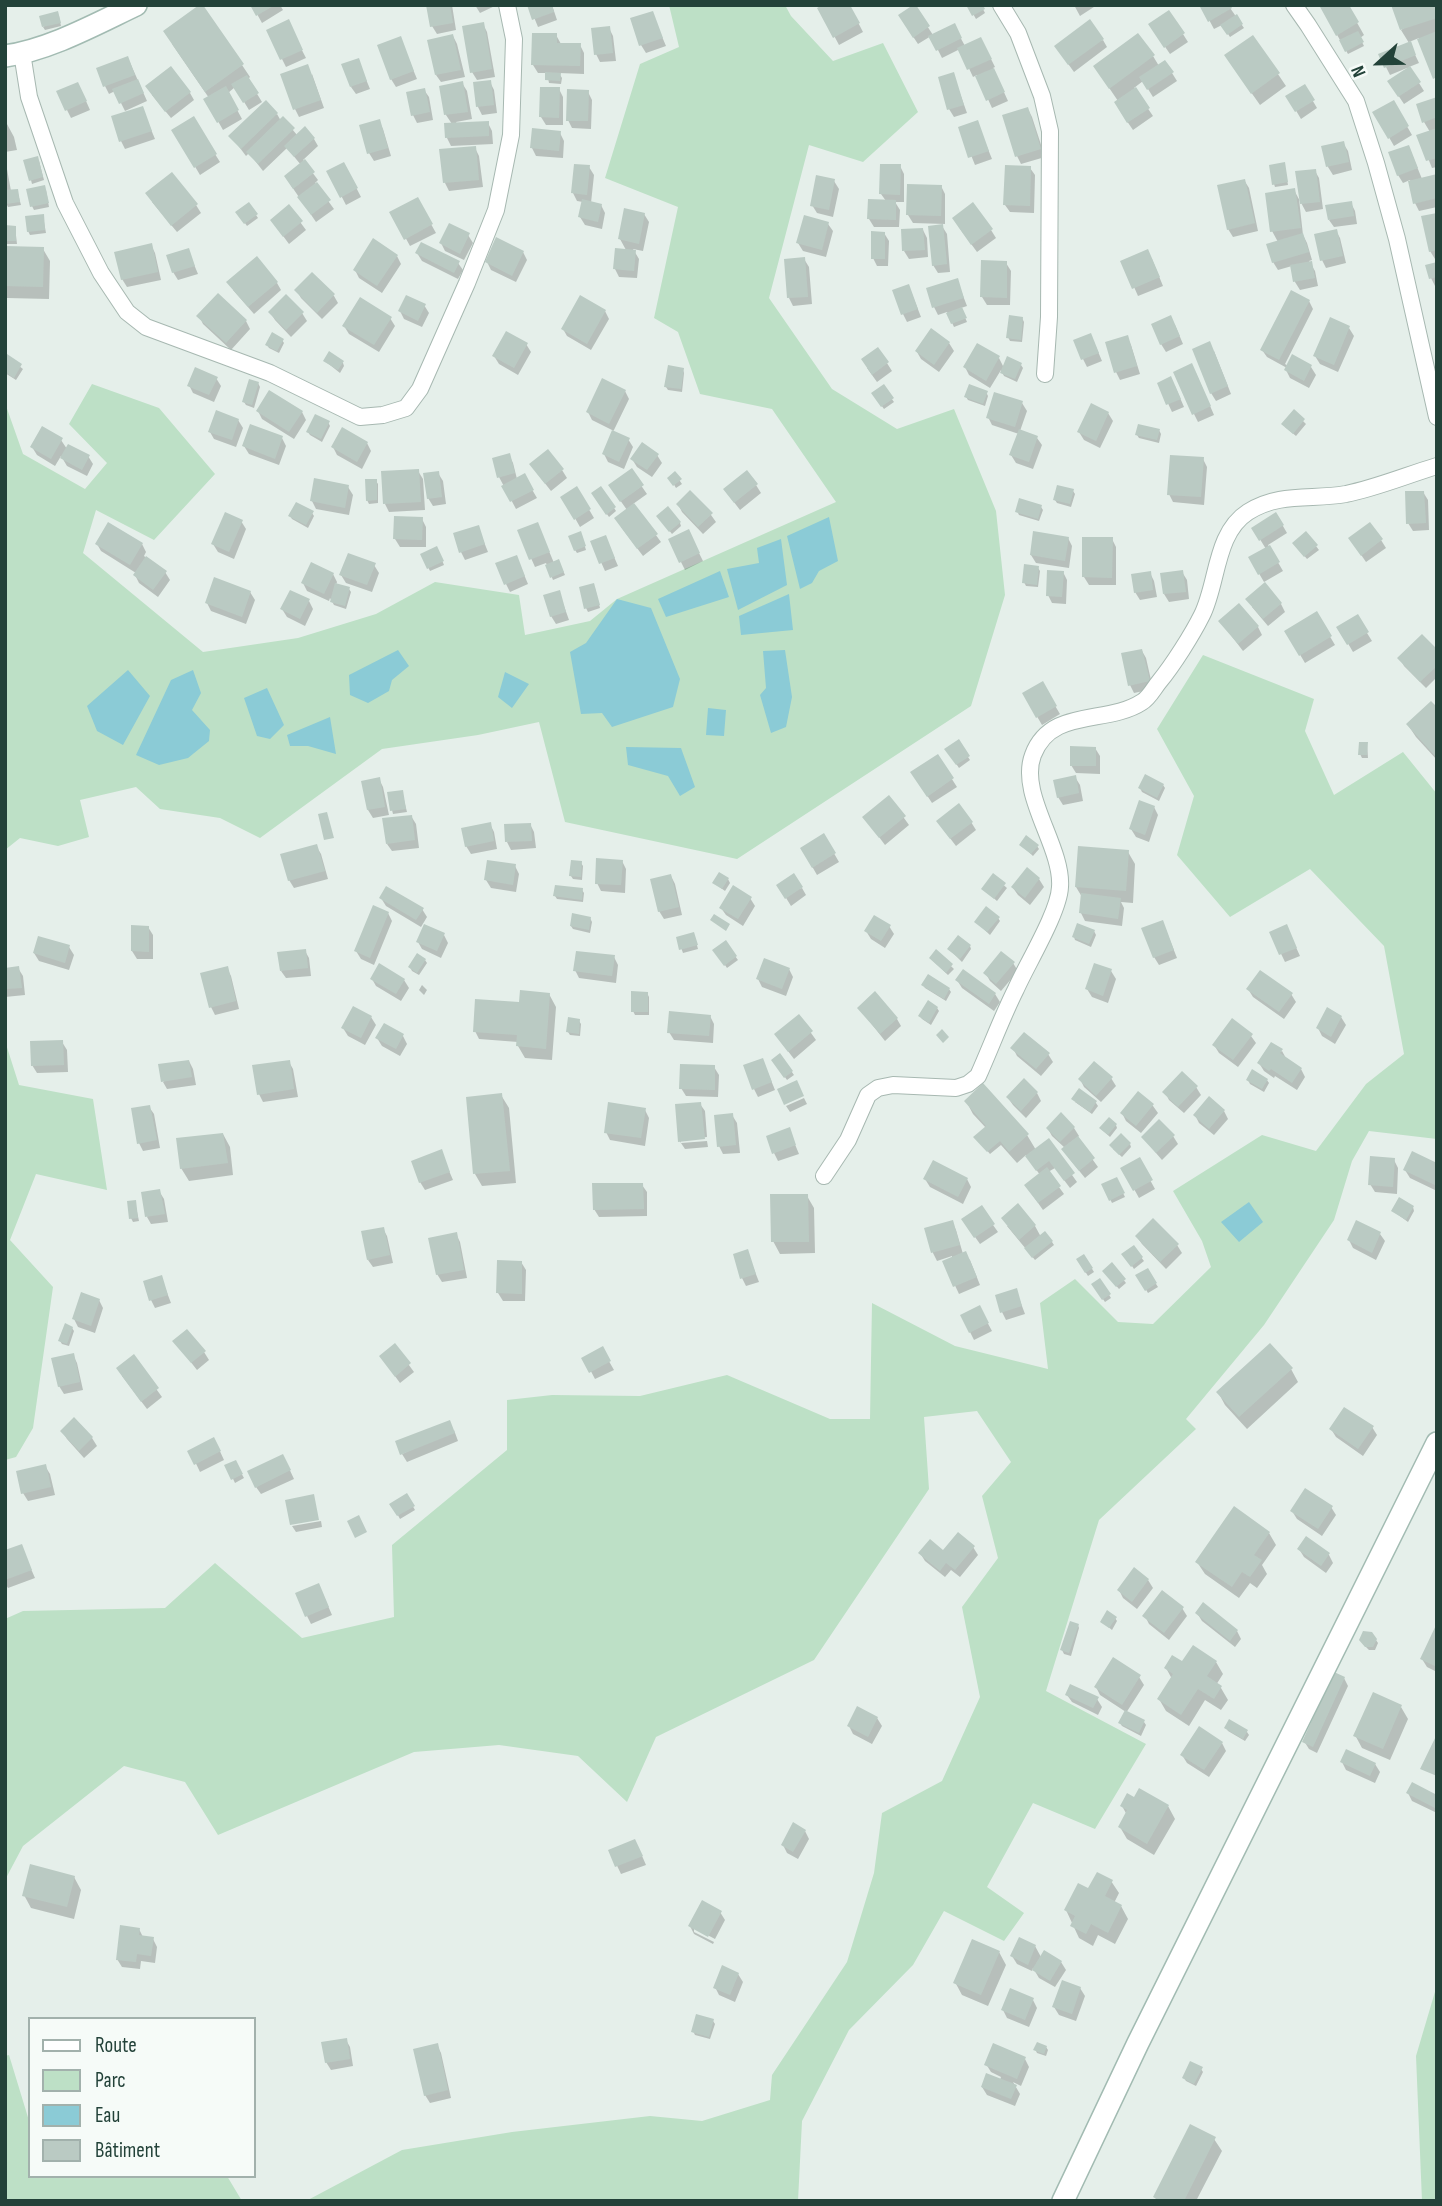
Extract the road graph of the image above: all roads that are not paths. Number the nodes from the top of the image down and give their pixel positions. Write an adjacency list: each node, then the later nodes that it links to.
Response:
1 (136, 5): 5 (street)
2 (507, 5): 5 (street)
3 (1001, 5): 6 (street)
4 (1294, 5): 7 (street)
5 (14, 55)
6 (1045, 374)
7 (1437, 417)
8 (1437, 466): 9 (street)
9 (824, 1176)
10 (1437, 1443): 11 (street)
11 (1063, 2201)

